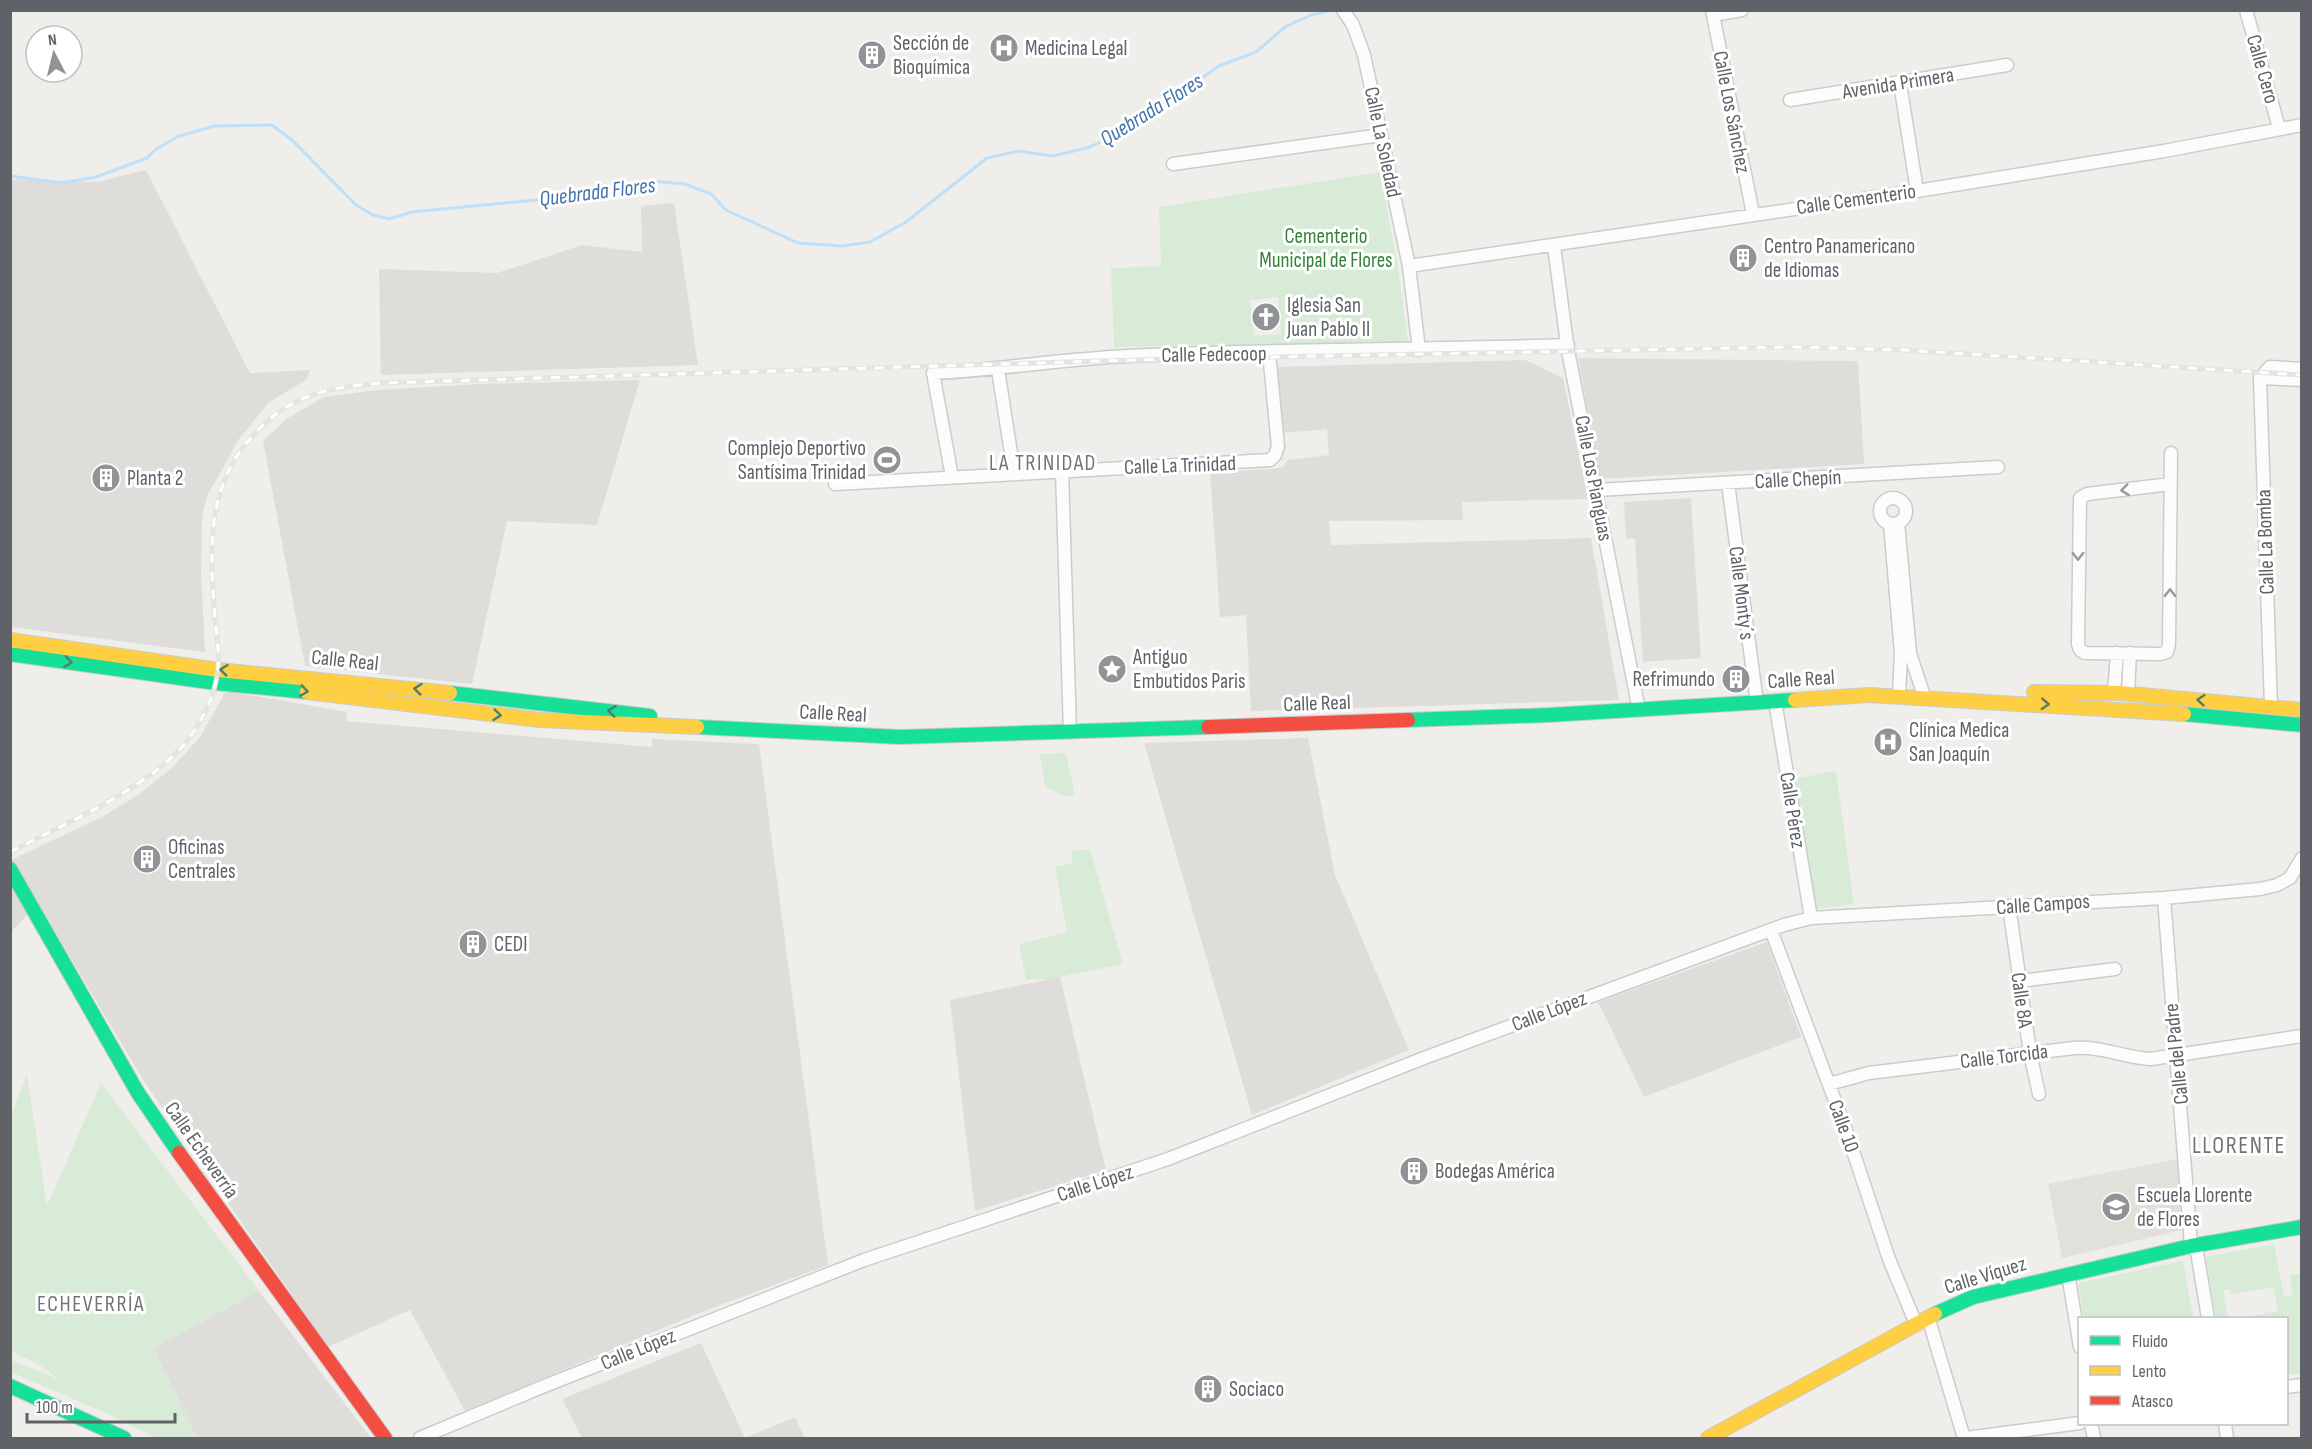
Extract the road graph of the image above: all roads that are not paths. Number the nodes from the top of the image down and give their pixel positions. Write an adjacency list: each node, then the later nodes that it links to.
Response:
1 (1343, 10): 10 (street, Calle La Soledad)
2 (1742, 10): 4 (street)
3 (2246, 10): 9 (street, Calle Cero)
4 (1713, 13): 13 (street, Calle Los Sánchez)
5 (2007, 65): 6 (street, Avenida Primera)
6 (1900, 83): 7 (street, Avenida Primera); 12 (street)
7 (1790, 100)
8 (2301, 125): 9 (street, Calle Cementerio)
9 (2279, 128): 12 (street, Calle Cementerio)
10 (1381, 135): 11 (street); 15 (street, Calle La Soledad)
11 (1173, 164)
12 (1917, 191): 13 (street, Calle Cementerio)
13 (1753, 214): 14 (street, Calle Cementerio)
14 (1554, 246): 15 (street, Calle Cementerio); 16 (street, Calle Los Pianguas)
15 (1409, 266): 17 (street, Calle La Soledad)
16 (1568, 345): 17 (street, Calle Fedecoop); 31 (street, Calle Los Pianguas)
17 (1419, 350): 18 (street, Calle Fedecoop)
18 (1269, 352): 20 (street, Calle Fedecoop); 25 (street, Calle La Trinidad)
19 (2301, 369): 21 (street)
20 (998, 370): 26 (street); 27 (street, Calle Fedecoop)
21 (2260, 378): 22 (street); 46 (street, Calle La Bomba)
22 (2301, 380)
23 (2171, 453): 30 (street)
24 (1998, 467): 28 (street, Calle Chepín)
25 (1062, 470): 26 (street); 55 (street)
26 (1014, 472): 27 (street)
27 (952, 477): 29 (street)
28 (1728, 483): 31 (street, Calle Chepín); 45 (street, Calle Monty´s)
29 (835, 484)
30 (2171, 484): 37 (street, one-way to 37); 38 (street, one-way to 30)
31 (1598, 490): 48 (street, Calle Los Pianguas)
32 (1894, 524): 36 (street)
33 (10, 640): 35 (main road, Calle Real)
34 (10, 645): 35 (main road)
35 (101, 652): 43 (main road, Calle Real, one-way to 35)
36 (1906, 653): 41 (street); 42 (street)
37 (2116, 653): 38 (street); 40 (street)
38 (2130, 653): 40 (street)
39 (10, 654): 51 (main road, Calle Real, one-way to 51)
40 (2121, 694): 42 (main road, Calle Real); 46 (main road, Calle Real, one-way to 40)
41 (1899, 696): 42 (main road, Calle Real); 44 (main road, Calle Real)
42 (1924, 696): 50 (main road, Calle Real, one-way to 50)
43 (504, 698): 47 (main road, Calle Real); 51 (main road)
44 (1775, 701): 45 (main road, Calle Real); 60 (street, Calle Pérez)
45 (1757, 703): 48 (main road, Calle Real)
46 (2271, 706): 49 (main road, Calle Real); 50 (main road); 52 (main road)
47 (586, 708): 51 (main road); 54 (main road, Calle Real, one-way to 47)
48 (1639, 710): 55 (main road, Calle Real)
49 (2301, 710)
50 (2212, 716): 53 (main road, Calle Real)
51 (540, 720): 54 (main road, Calle Real)
52 (2301, 720)
53 (2301, 725)
54 (711, 728): 55 (main road, Calle Real)
55 (1070, 732)
56 (2301, 858): 58 (street, Calle Campos)
57 (10, 869): 80 (main road, Calle Echeverría)
58 (2164, 898): 59 (street, Calle Campos); 66 (street, Calle del Padre)
59 (2009, 906): 60 (street, Calle Campos); 63 (street, Calle 8A)
60 (1811, 918): 61 (street, Calle Campos)
61 (1771, 930): 67 (street, Calle 10); 81 (street, Calle López)
62 (2115, 969): 63 (street)
63 (2020, 981): 65 (street, Calle 8A)
64 (2301, 1036): 66 (street, Calle Torcida)
65 (2030, 1053): 66 (street, Calle Torcida); 67 (street, Calle Torcida); 68 (street, Calle 8A)
66 (2178, 1054): 70 (street, Calle del Padre)
67 (1829, 1084): 73 (street, Calle 10)
68 (2039, 1094)
69 (2301, 1227): 70 (main road, Calle Víquez)
70 (2194, 1246): 71 (main road, Calle Víquez); 72 (street, Calle del Padre)
71 (2068, 1274): 73 (main road, Calle Víquez); 74 (street)
72 (2208, 1317)
73 (1922, 1321): 82 (main road, Calle Víquez); 83 (street, Calle 10)
74 (2078, 1340)
75 (10, 1386): 79 (main road)
76 (10, 1400): 78 (main road)
77 (2078, 1423): 83 (street)
78 (97, 1438)
79 (124, 1438)
80 (385, 1438)
81 (420, 1438)
82 (1708, 1438)
83 (1965, 1438)

